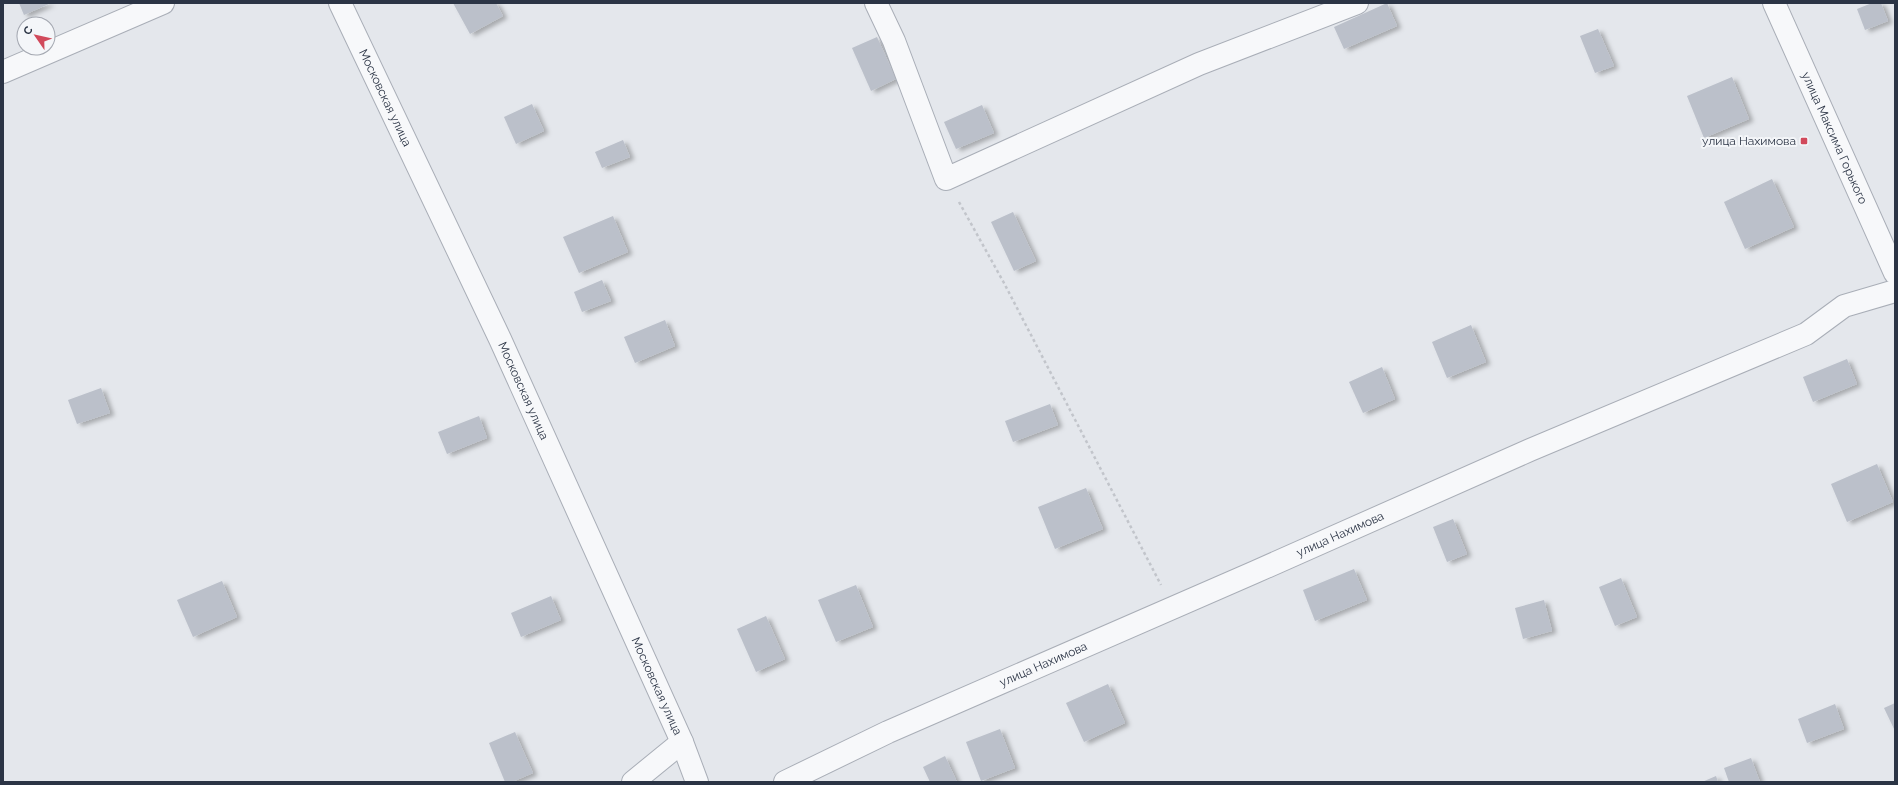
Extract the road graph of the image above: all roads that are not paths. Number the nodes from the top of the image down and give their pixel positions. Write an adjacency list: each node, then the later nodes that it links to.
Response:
1 (164, 3): 6 (street)
2 (340, 3): 10 (street, Московская улица)
3 (876, 3): 4 (street)
4 (1357, 3)
5 (1774, 3): 7 (street, улица Максима Горького)
6 (3, 72)
7 (1890, 248): 8 (street, улица Максима Горького)
8 (1895, 273)
9 (1895, 291): 13 (street, улица Нахимова)
10 (682, 742): 11 (street); 12 (street, Московская улица)
11 (633, 782)
12 (697, 782)
13 (785, 782)

